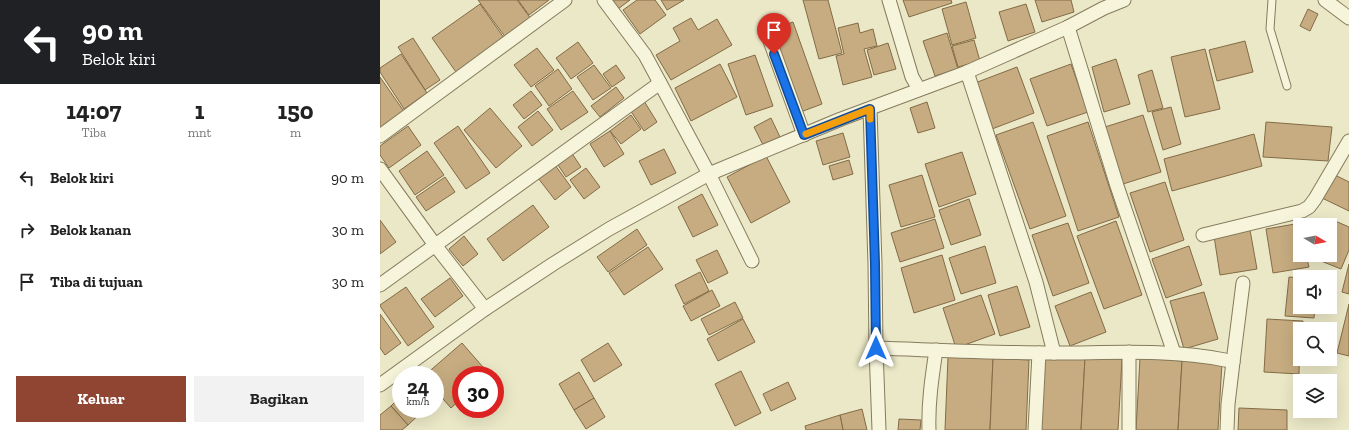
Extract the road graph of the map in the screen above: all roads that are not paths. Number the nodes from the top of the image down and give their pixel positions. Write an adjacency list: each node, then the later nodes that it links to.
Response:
1 (566, 0): 17 (street)
2 (604, 0): 12 (street)
3 (889, 0): 14 (street)
4 (1124, 0): 7 (street)
5 (1272, 0): 13 (lane)
6 (1325, 0): 8 (street)
7 (1106, 4): 9 (street)
8 (1349, 18)
9 (1068, 27): 11 (street); 32 (street)
10 (770, 41): 16 (street)
11 (967, 72): 14 (street); 31 (street)
12 (660, 83): 20 (street); 22 (street)
13 (1286, 86)
14 (919, 89): 15 (street)
15 (870, 109): 16 (street); 27 (street)
16 (804, 135): 20 (street)
17 (380, 136)
18 (1349, 141): 21 (street)
19 (380, 169): 22 (street)
20 (709, 174): 23 (street); 26 (street)
21 (1203, 235)
22 (434, 245): 25 (street); 26 (street)
23 (752, 261)
24 (1244, 283): 33 (street)
25 (380, 285)
26 (485, 309): 34 (street)
27 (876, 348): 28 (street); 35 (street)
28 (936, 350): 30 (street); 36 (street)
29 (1129, 352): 31 (street); 32 (street); 38 (street)
30 (1039, 353): 31 (street); 37 (street)
31 (1054, 353)
32 (1174, 353): 33 (street)
33 (1233, 362): 39 (street)
34 (380, 386)
35 (879, 430)
36 (929, 430)
37 (1035, 430)
38 (1129, 430)
39 (1227, 430)

